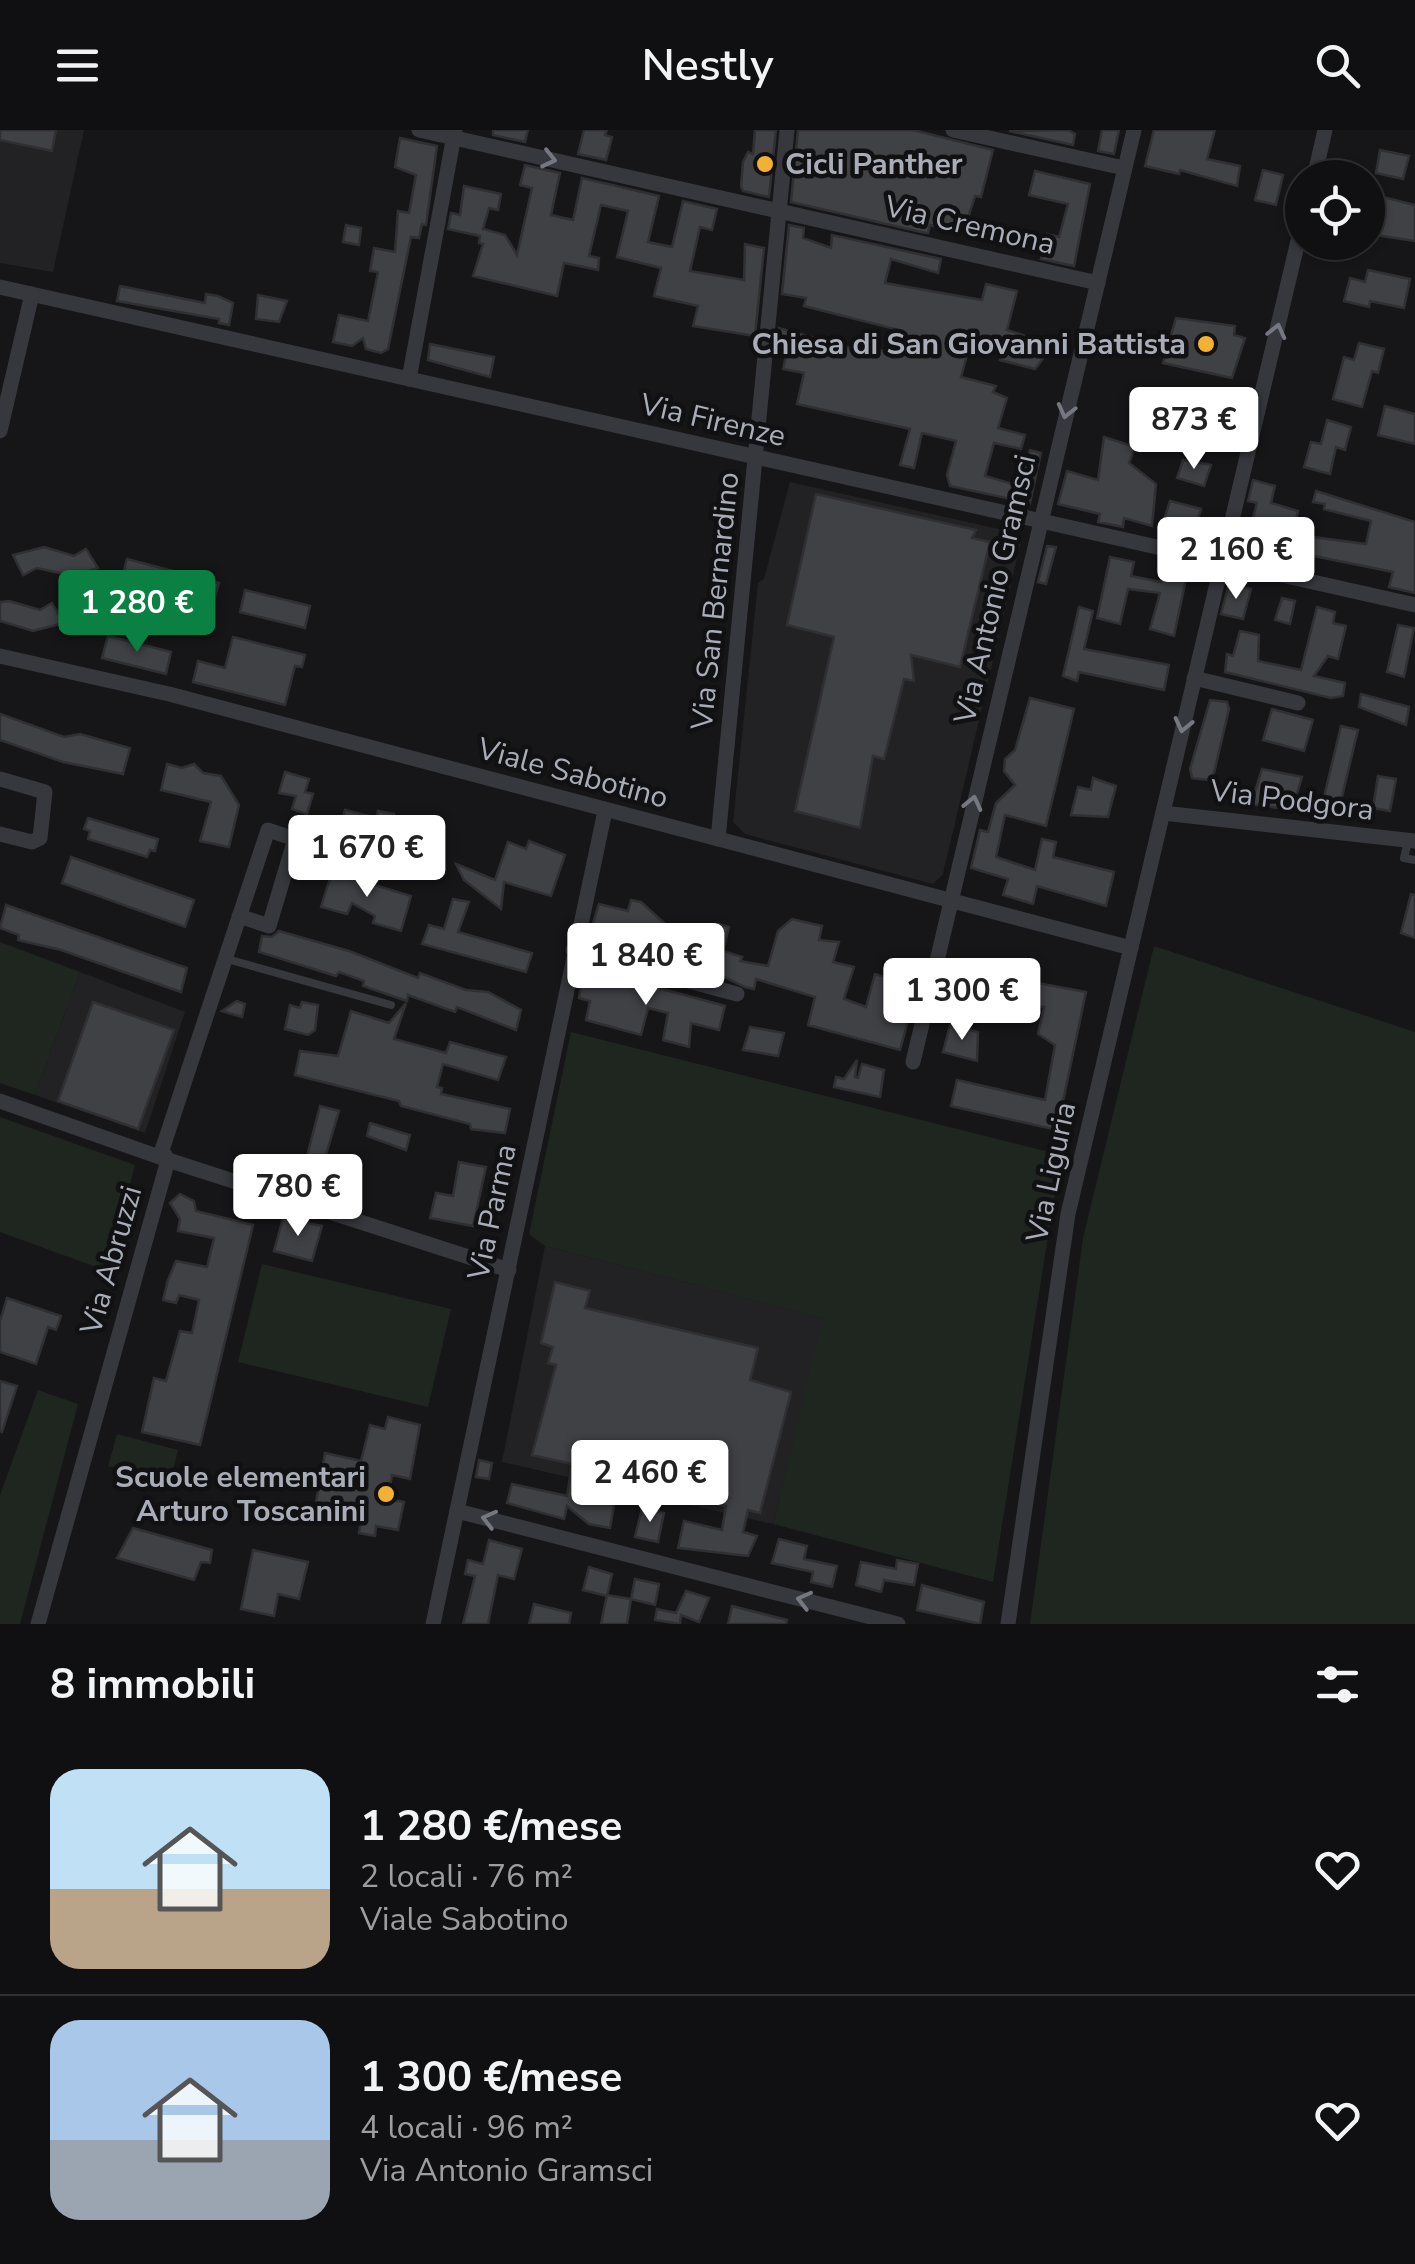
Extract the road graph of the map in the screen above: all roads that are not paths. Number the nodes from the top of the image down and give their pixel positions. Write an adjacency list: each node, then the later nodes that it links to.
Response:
1 (419, 130): 6 (street, Via Cremona)
2 (788, 130): 9 (street, Via San Bernardino)
3 (953, 130): 8 (street)
4 (1134, 130): 8 (street, Via Antonio Gramsci)
5 (1325, 130): 7 (street)
6 (454, 134): 9 (street, Via Cremona, one-way to 9); 14 (street)
7 (1318, 160)
8 (1124, 168): 11 (street, Via Antonio Gramsci)
9 (781, 211): 11 (street, Via Cremona); 16 (street, Via San Bernardino)
10 (1293, 260): 18 (street, Via Liguria, one-way to 10)
11 (1098, 283): 17 (street, Via Antonio Gramsci, one-way to 17)
12 (0, 287): 13 (street, Via Firenze)
13 (32, 294): 14 (street, Via Firenze); 15 (street)
14 (409, 380): 16 (street, Via Firenze)
15 (0, 430)
16 (758, 458): 17 (street, Via Firenze); 27 (street, Via San Bernardino)
17 (1038, 521): 18 (street, Via Firenze); 30 (street, Via Antonio Gramsci, one-way to 17)
18 (1220, 562): 19 (street, Via Firenze); 21 (street, Via Liguria)
19 (1415, 604)
20 (0, 656): 24 (street, Viale Sabotino)
21 (1194, 678): 22 (street); 25 (street, Via Liguria, one-way to 25)
22 (1298, 703)
23 (0, 779): 26 (street)
24 (604, 811): 27 (street, Viale Sabotino); 33 (street, Via Parma)
25 (1163, 813): 28 (street, Via Podgora); 32 (street, Via Liguria)
26 (0, 834)
27 (718, 839): 30 (street, Viale Sabotino)
28 (1412, 841): 29 (lane)
29 (1415, 860)
30 (950, 898): 32 (street, Viale Sabotino); 37 (street, Via Antonio Gramsci)
31 (239, 916): 31 (street, Via Abruzzi); 34 (street, Via Abruzzi)
32 (1131, 948): 45 (street, Via Liguria)
33 (574, 950): 35 (street); 40 (street, Via Parma)
34 (225, 959): 36 (lane); 39 (street, Via Abruzzi)
35 (737, 994)
36 (391, 1005)
37 (913, 1062)
38 (0, 1100): 39 (street)
39 (168, 1160): 40 (street); 42 (street, Via Abruzzi)
40 (509, 1270): 41 (street, Via Parma)
41 (457, 1511): 43 (street, Via Parma); 44 (street, one-way to 41)
42 (38, 1624)
43 (433, 1624)
44 (898, 1624)
45 (1008, 1624)

